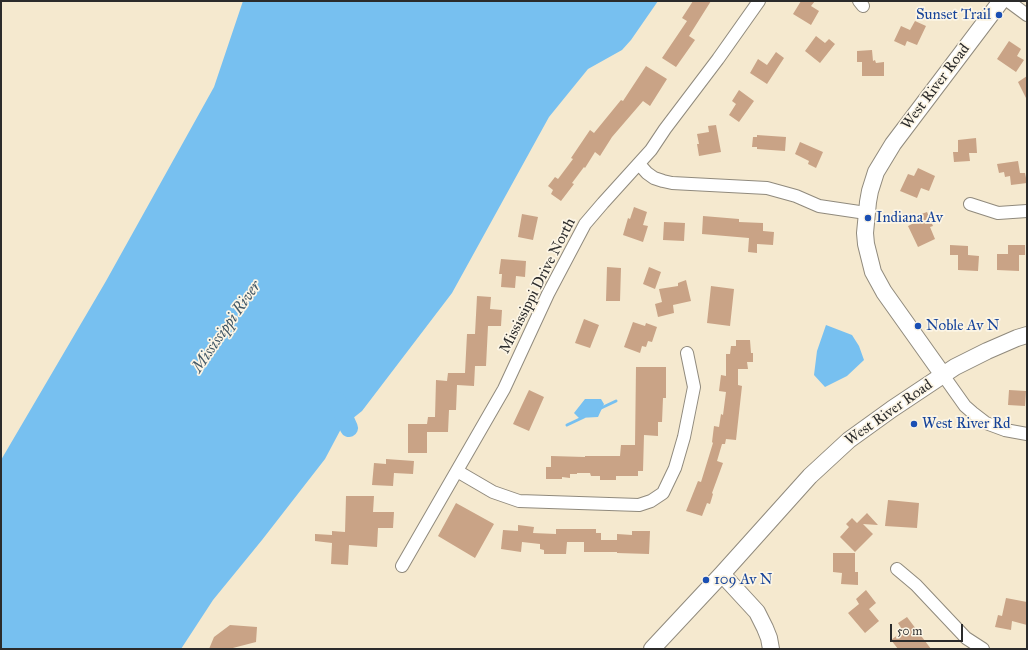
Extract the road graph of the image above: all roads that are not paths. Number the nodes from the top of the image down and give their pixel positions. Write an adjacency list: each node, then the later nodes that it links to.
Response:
1 (759, 1): 5 (street, Mississippi Drive North)
2 (1001, 1): 8 (street, West River Road)
3 (1008, 1): 4 (street)
4 (1027, 15)
5 (639, 164): 8 (street); 13 (street, Mississippi Drive North)
6 (970, 204): 7 (street)
7 (1027, 211)
8 (866, 213): 11 (street, West River Road)
9 (1027, 335): 11 (street)
10 (687, 353): 13 (street)
11 (943, 375): 12 (street); 16 (street, West River Road)
12 (1027, 434)
13 (457, 471): 14 (street, Mississippi Drive North)
14 (402, 566)
15 (897, 569): 19 (street)
16 (722, 574): 17 (street, West River Road); 18 (street)
17 (652, 649)
18 (771, 649)
19 (983, 649)

